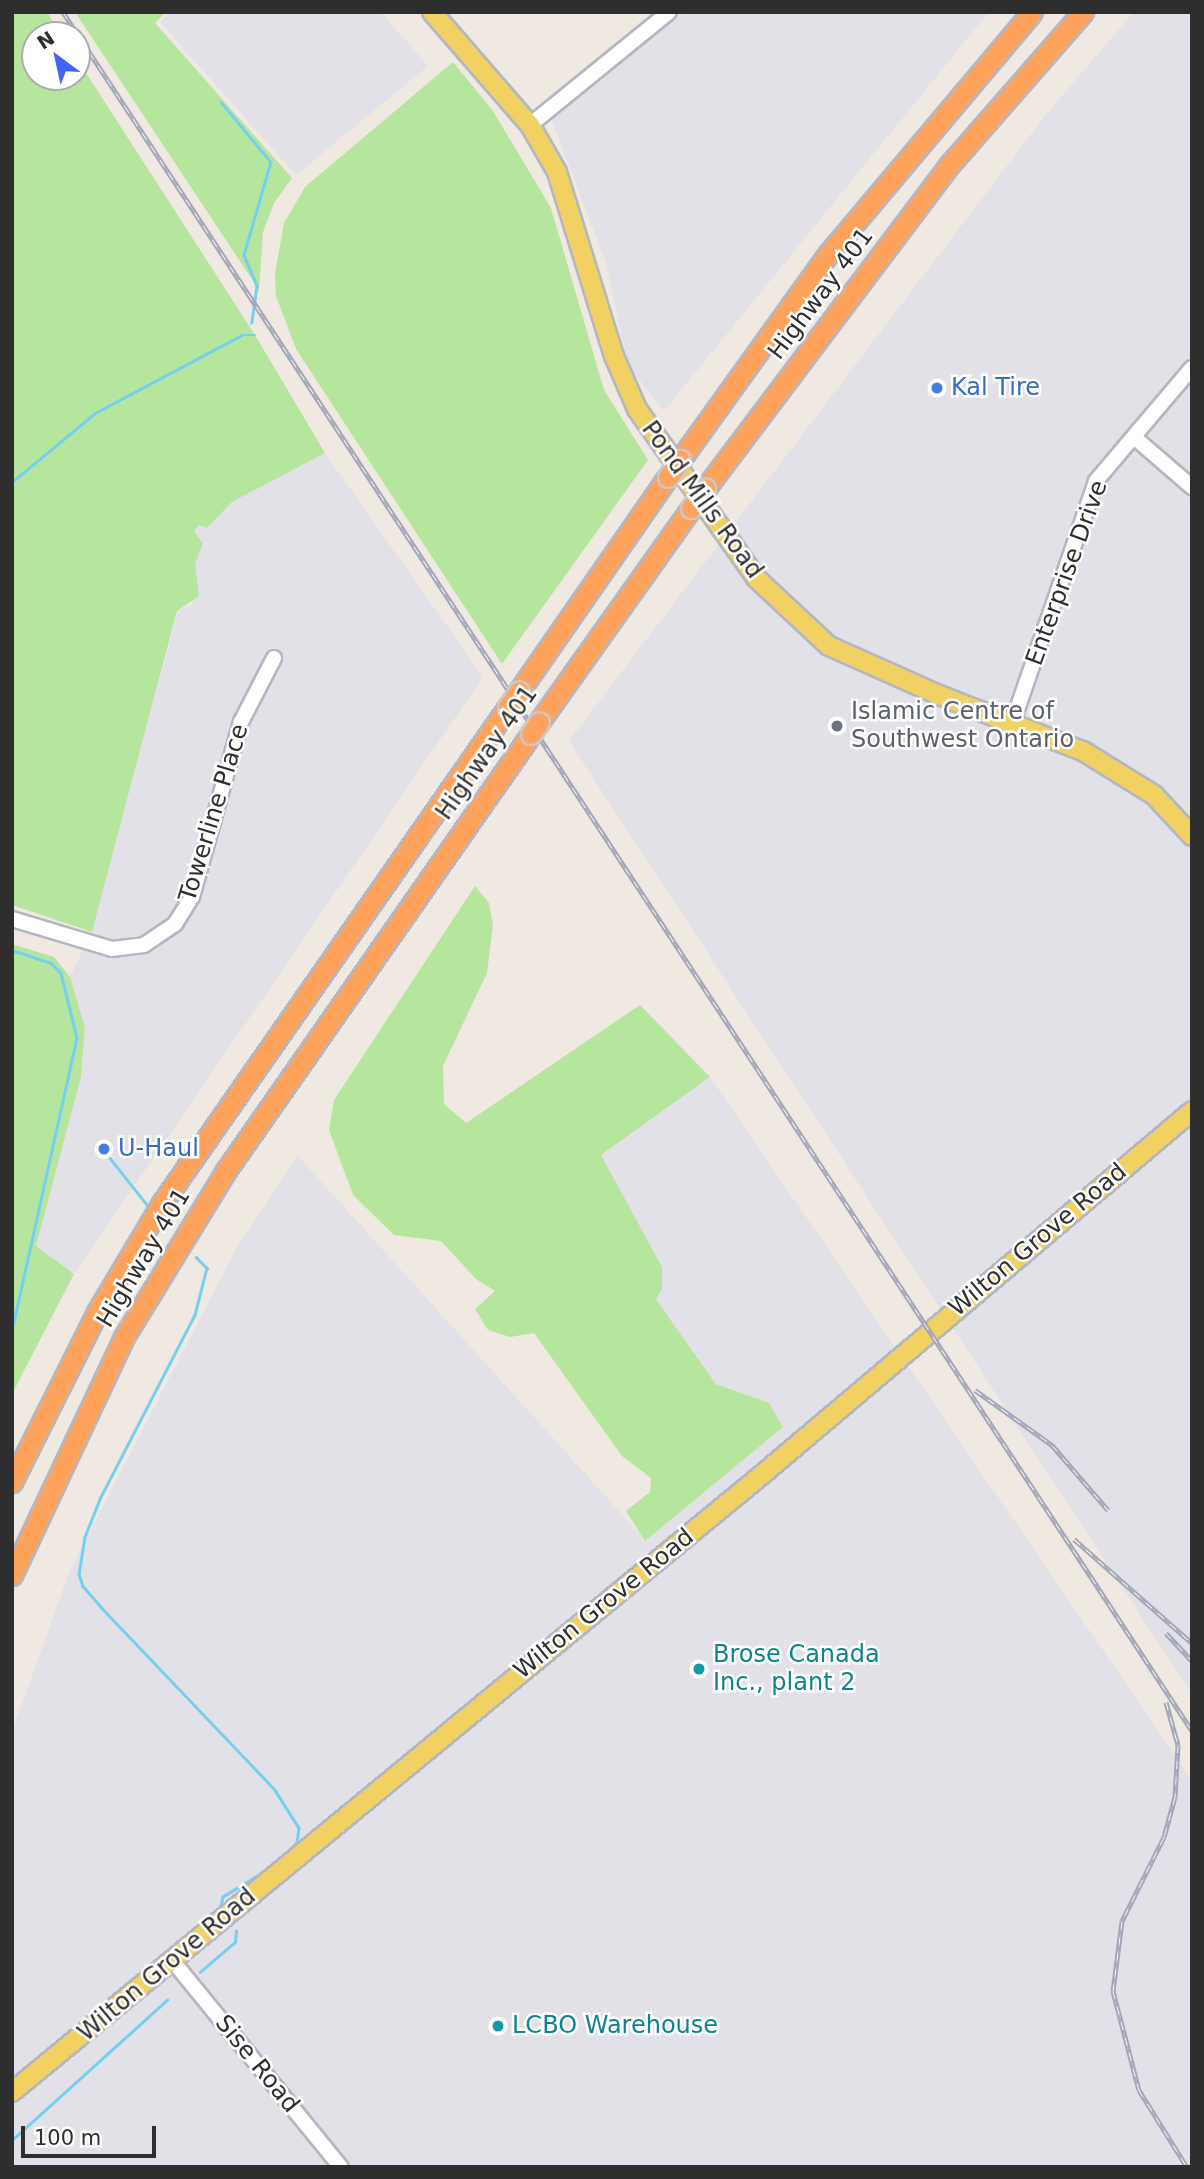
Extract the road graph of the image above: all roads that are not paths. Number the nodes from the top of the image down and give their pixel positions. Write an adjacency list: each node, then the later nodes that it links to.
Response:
1 (432, 12): 5 (main road, Pond Mills Road)
2 (669, 12): 5 (street)
3 (1032, 12): 14 (highway, Highway 401, bridge)
4 (1083, 12): 15 (highway, Highway 401, bridge)
5 (530, 125): 10 (main road, Pond Mills Road)
6 (1192, 368): 7 (street, Enterprise Drive)
7 (1134, 437): 8 (street); 10 (street, Enterprise Drive)
8 (1192, 486)
9 (274, 658): 12 (street, Towerline Place)
10 (1012, 724): 11 (main road, Pond Mills Road)
11 (1192, 836)
12 (12, 919)
13 (1192, 1111): 16 (main road, Wilton Grove Road)
14 (12, 1482)
15 (12, 1575)
16 (173, 1960): 17 (main road, Wilton Grove Road); 18 (street, Sise Road)
17 (12, 2092)
18 (341, 2167)

